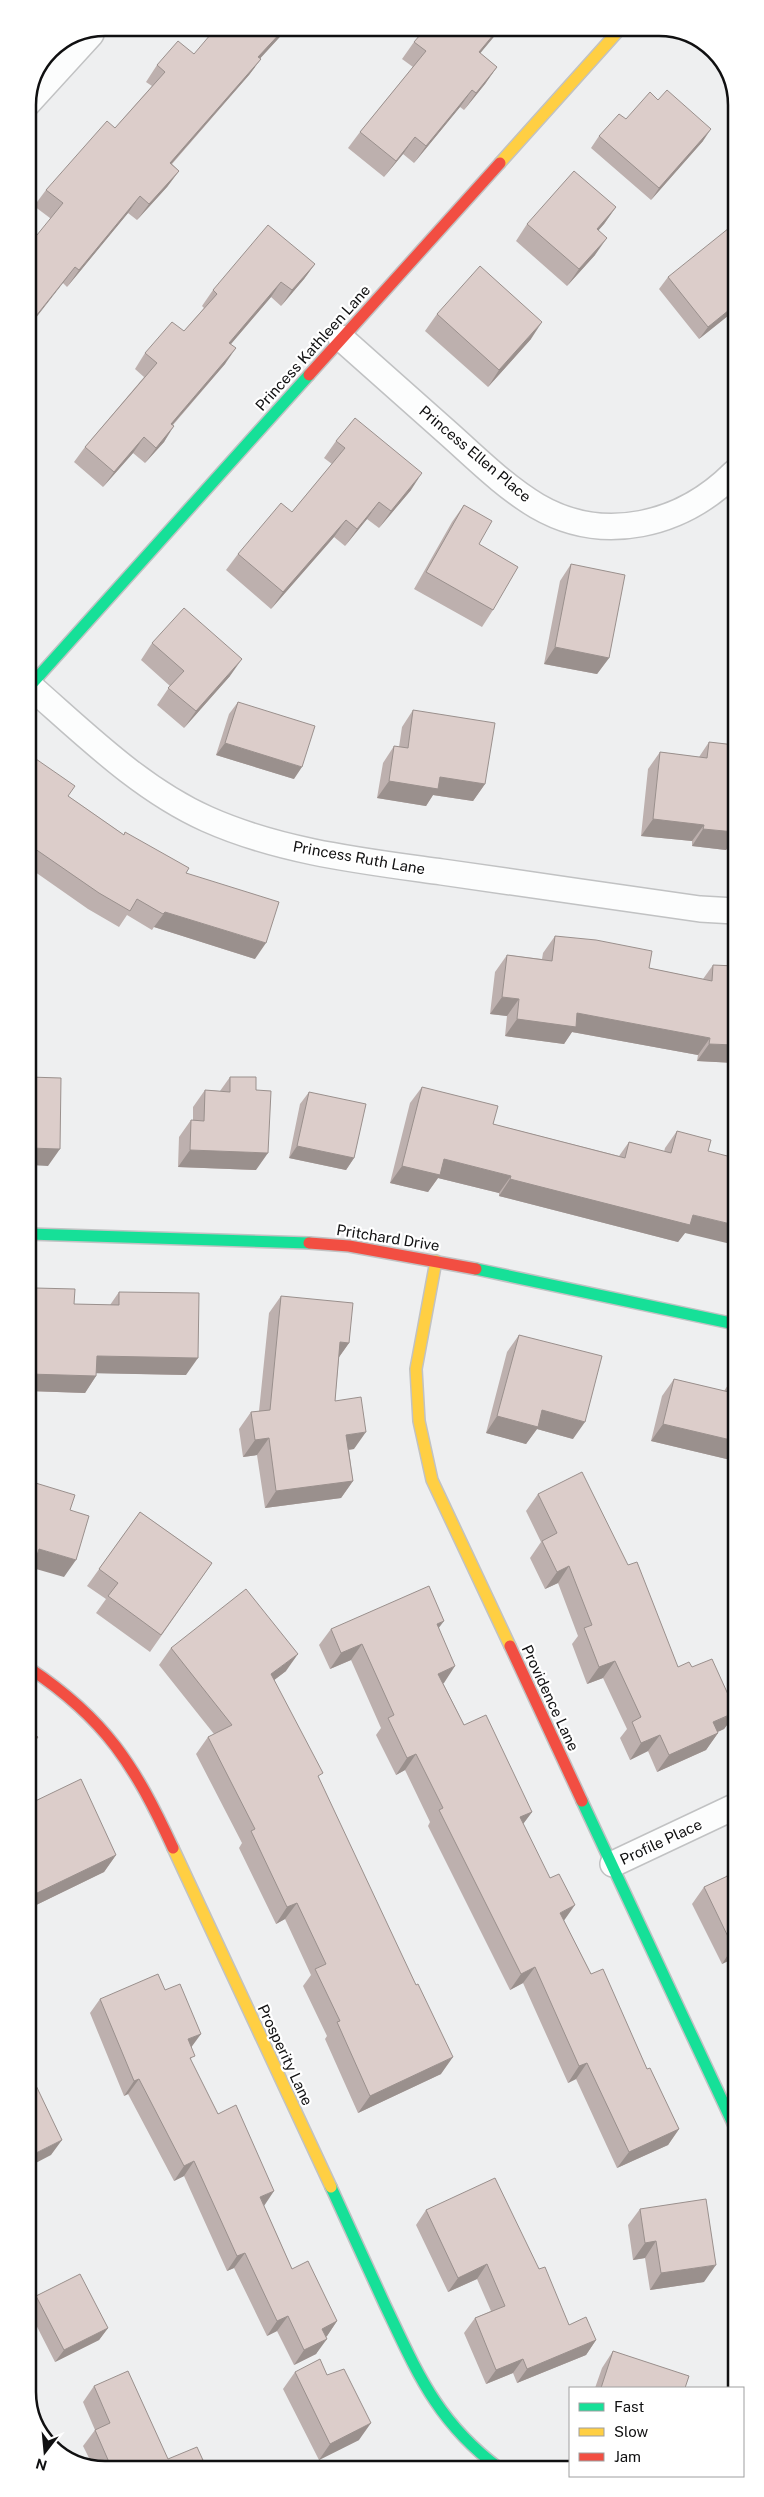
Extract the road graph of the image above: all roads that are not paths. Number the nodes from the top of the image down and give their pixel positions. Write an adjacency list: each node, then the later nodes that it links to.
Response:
1 (614, 36): 4 (street, Princess Kathleen Lane)
2 (86, 40): 3 (street)
3 (38, 92)
4 (341, 338): 5 (street, Princess Ellen Place); 6 (street, Princess Kathleen Lane)
5 (728, 478)
6 (36, 679)
7 (36, 693): 8 (street, Princess Ruth Lane)
8 (728, 911)
9 (36, 1234): 10 (street, Pritchard Drive)
10 (436, 1261): 11 (street, Pritchard Drive); 14 (street, Providence Lane)
11 (728, 1323)
12 (36, 1673): 16 (street, Prosperity Lane)
13 (728, 1810): 14 (street, Profile Place)
14 (612, 1864): 15 (street, Providence Lane)
15 (728, 2113)
16 (490, 2461)

